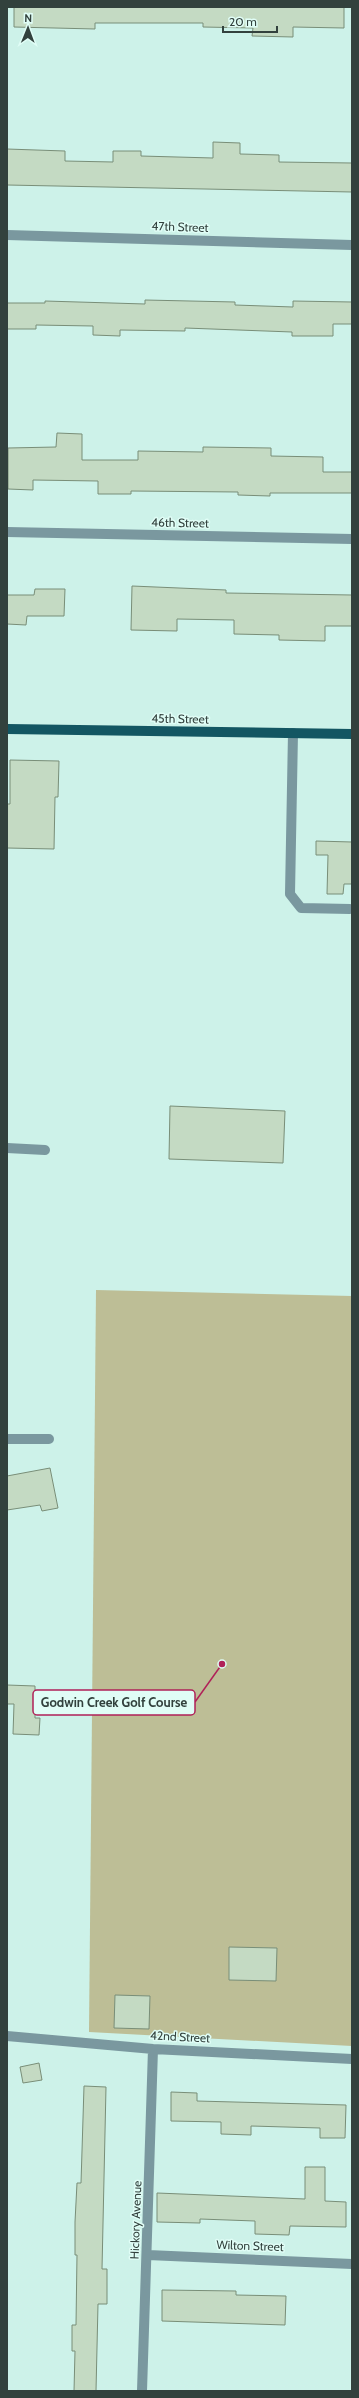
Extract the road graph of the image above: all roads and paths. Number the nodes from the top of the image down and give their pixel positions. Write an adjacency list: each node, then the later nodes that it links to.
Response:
1 (7, 235): 2 (street, 47th Street)
2 (352, 245)
3 (7, 532): 4 (street, 46th Street)
4 (352, 539)
5 (7, 729): 6 (main road, 45th Street)
6 (293, 733): 7 (main road, 45th Street); 8 (street)
7 (352, 734)
8 (350, 909)
9 (7, 1148): 10 (street)
10 (45, 1150)
11 (7, 1439): 12 (street)
12 (49, 1439)
13 (7, 2036): 14 (street, 42nd Street)
14 (153, 2049): 15 (street, 42nd Street); 16 (street, Hickory Avenue)
15 (352, 2059)
16 (148, 2255): 17 (street, Wilton Street); 18 (street, Hickory Avenue)
17 (352, 2264)
18 (142, 2391)

